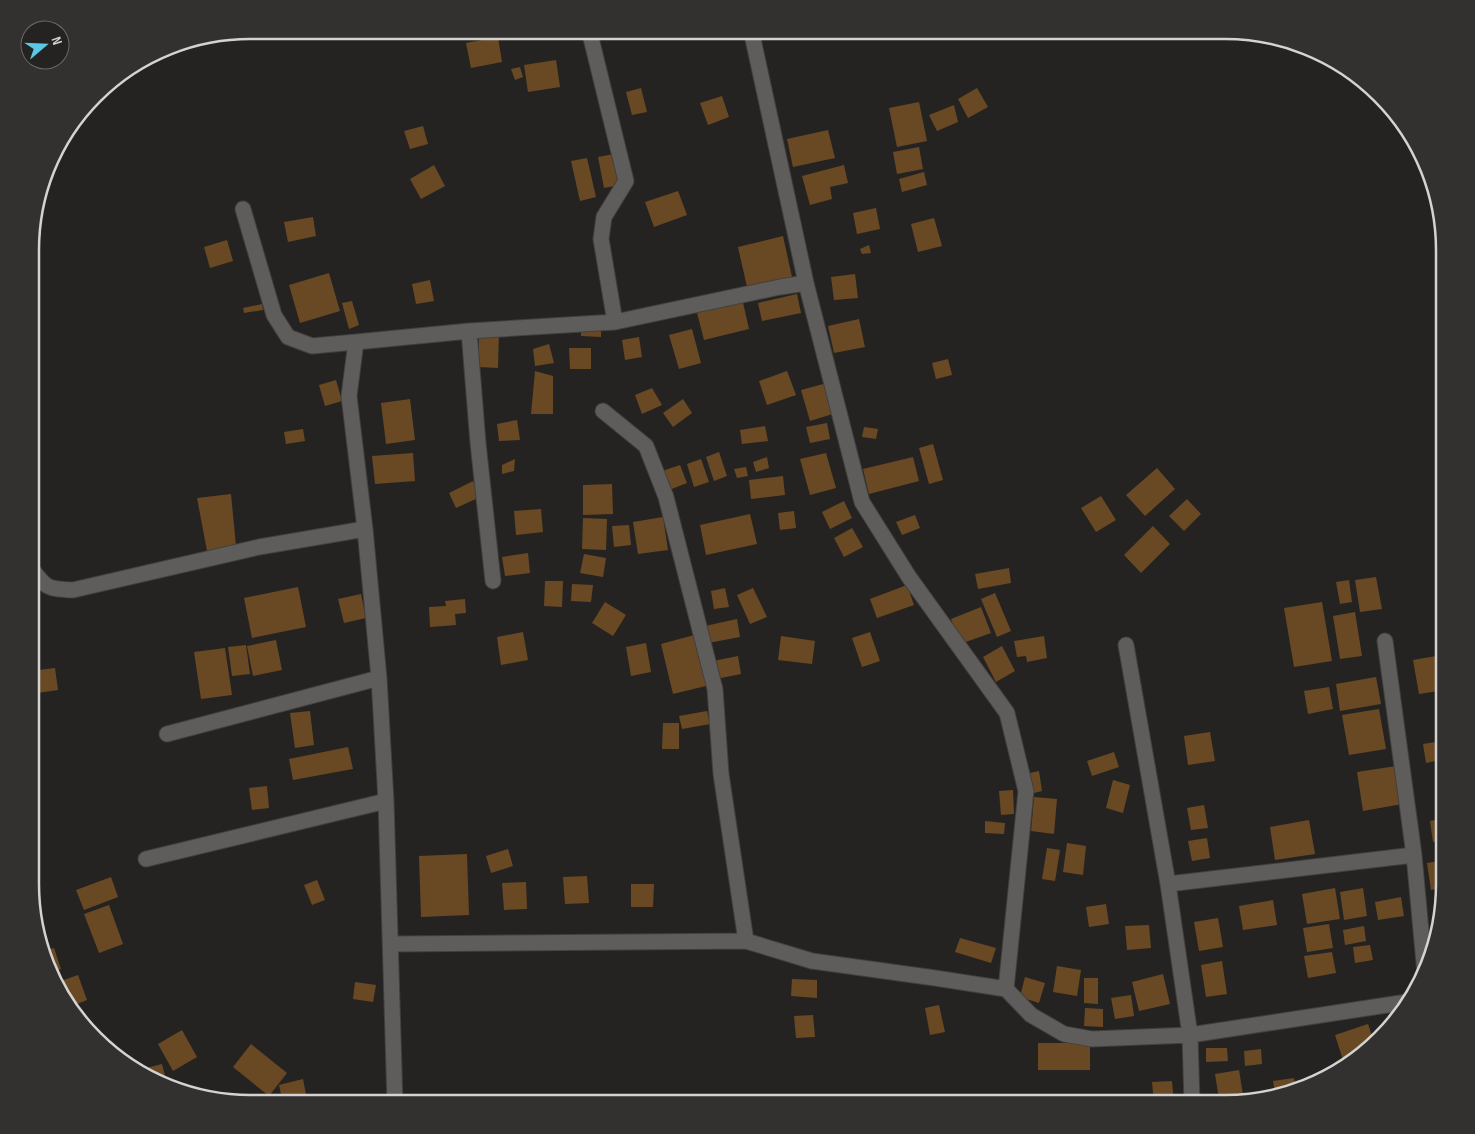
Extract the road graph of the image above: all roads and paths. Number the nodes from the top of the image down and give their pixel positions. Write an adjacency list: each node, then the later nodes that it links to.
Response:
1 (591, 39): 5 (street)
2 (753, 39): 4 (street)
3 (243, 209): 7 (street)
4 (806, 284): 5 (street); 23 (street)
5 (615, 322): 6 (street)
6 (469, 331): 7 (street); 11 (street)
7 (356, 342): 9 (street)
8 (603, 411): 20 (street)
9 (365, 529): 10 (street); 14 (street)
10 (39, 579)
11 (493, 581)
12 (1385, 641): 17 (street)
13 (1126, 646): 19 (street)
14 (379, 678): 15 (street); 16 (street)
15 (167, 734)
16 (386, 801): 18 (street); 21 (street)
17 (1414, 855): 19 (street); 22 (street)
18 (146, 858)
19 (1168, 884): 25 (street)
20 (746, 941): 21 (street); 23 (street)
21 (392, 944): 26 (street)
22 (1423, 958)
23 (1006, 989): 25 (street)
24 (1400, 1003): 25 (street)
25 (1190, 1035): 27 (street)
26 (390, 1095)
27 (1192, 1095)

